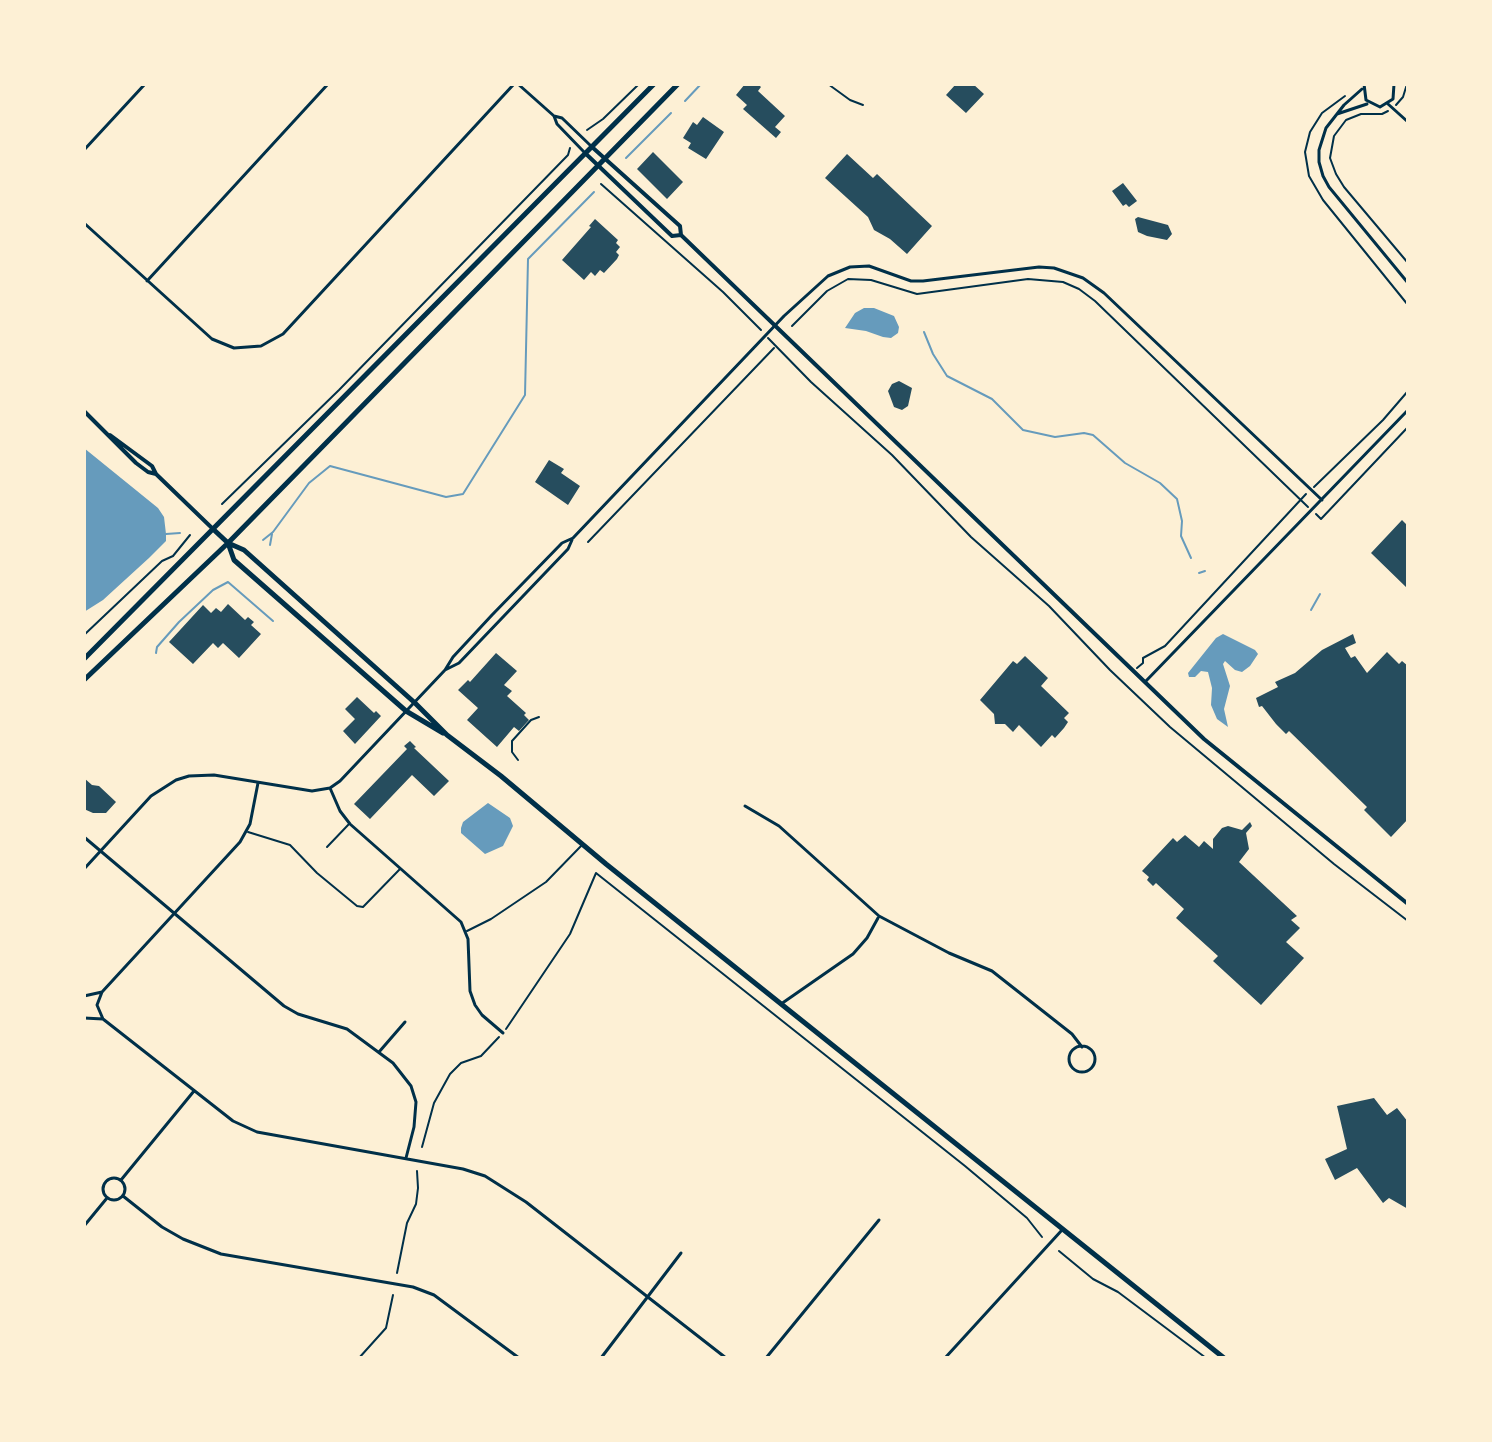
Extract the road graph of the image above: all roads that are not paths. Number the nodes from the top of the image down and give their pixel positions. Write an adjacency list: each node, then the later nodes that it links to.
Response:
1 (145, 84): 16 (street)
2 (328, 84): 22 (street)
3 (516, 84): 13 (street); 22 (street)
4 (654, 84): 15 (main road)
5 (678, 84): 18 (main road)
6 (828, 84): 11 (lane)
7 (1394, 84): 10 (street)
8 (1363, 86): 9 (street); 12 (street)
9 (1370, 104): 10 (street); 12 (street)
10 (1388, 104): 14 (street)
11 (863, 105)
12 (1337, 114): 23 (street)
13 (554, 116): 15 (street); 17 (street)
14 (1408, 122)
15 (592, 147): 17 (main road); 18 (street)
16 (84, 150)
17 (585, 153): 19 (street); 28 (main road)
18 (605, 159): 19 (main road); 21 (street)
19 (597, 166): 21 (street); 30 (main road)
20 (84, 223): 22 (street)
21 (681, 235): 24 (street)
22 (147, 281)
23 (1408, 283)
24 (776, 325): 27 (street); 29 (street); 34 (street)
25 (1408, 410): 27 (street)
26 (84, 411): 28 (street)
27 (1322, 500): 34 (street)
28 (213, 529): 30 (main road); 31 (main road)
29 (573, 538): 32 (street); 32 (street)
30 (228, 543): 33 (main road); 35 (main road); 36 (main road)
31 (84, 659)
32 (445, 670): 35 (street)
33 (84, 680)
34 (1145, 682): 51 (street)
35 (415, 703): 36 (street); 38 (main road)
36 (406, 711): 38 (main road); 41 (street)
37 (539, 717): 39 (lane)
38 (447, 735): 46 (main road)
39 (518, 760)
40 (258, 783): 41 (street); 44 (street); 48 (street)
41 (330, 788): 43 (street)
42 (745, 806): 53 (street)
43 (350, 824): 47 (lane); 49 (street)
44 (247, 831): 49 (lane); 52 (street)
45 (84, 837): 48 (street)
46 (583, 844): 54 (lane); 57 (main road)
47 (327, 847)
48 (101, 851): 50 (street); 52 (street)
49 (401, 868): 54 (street)
50 (84, 869)
51 (1408, 904)
52 (174, 914): 55 (street); 63 (street)
53 (879, 916): 57 (street); 62 (street)
54 (467, 931): 61 (street)
55 (102, 992): 56 (street); 59 (street)
56 (84, 996)
57 (781, 1004): 71 (main road)
58 (84, 1018): 59 (street)
59 (103, 1019): 64 (street)
60 (405, 1022): 63 (street)
61 (503, 1033)
62 (1082, 1047): 62 (street)
63 (379, 1052): 65 (street)
64 (194, 1091): 65 (street); 66 (street)
65 (406, 1158): 73 (street)
66 (121, 1180): 67 (street); 68 (street)
67 (123, 1196): 68 (street); 74 (street)
68 (107, 1198): 70 (street)
69 (879, 1220): 77 (street)
70 (84, 1226)
71 (1062, 1230): 78 (street); 79 (main road)
72 (681, 1253): 73 (street)
73 (647, 1297): 75 (street); 76 (street)
74 (519, 1358)
75 (601, 1358)
76 (726, 1358)
77 (766, 1358)
78 (945, 1358)
79 (1224, 1358)

